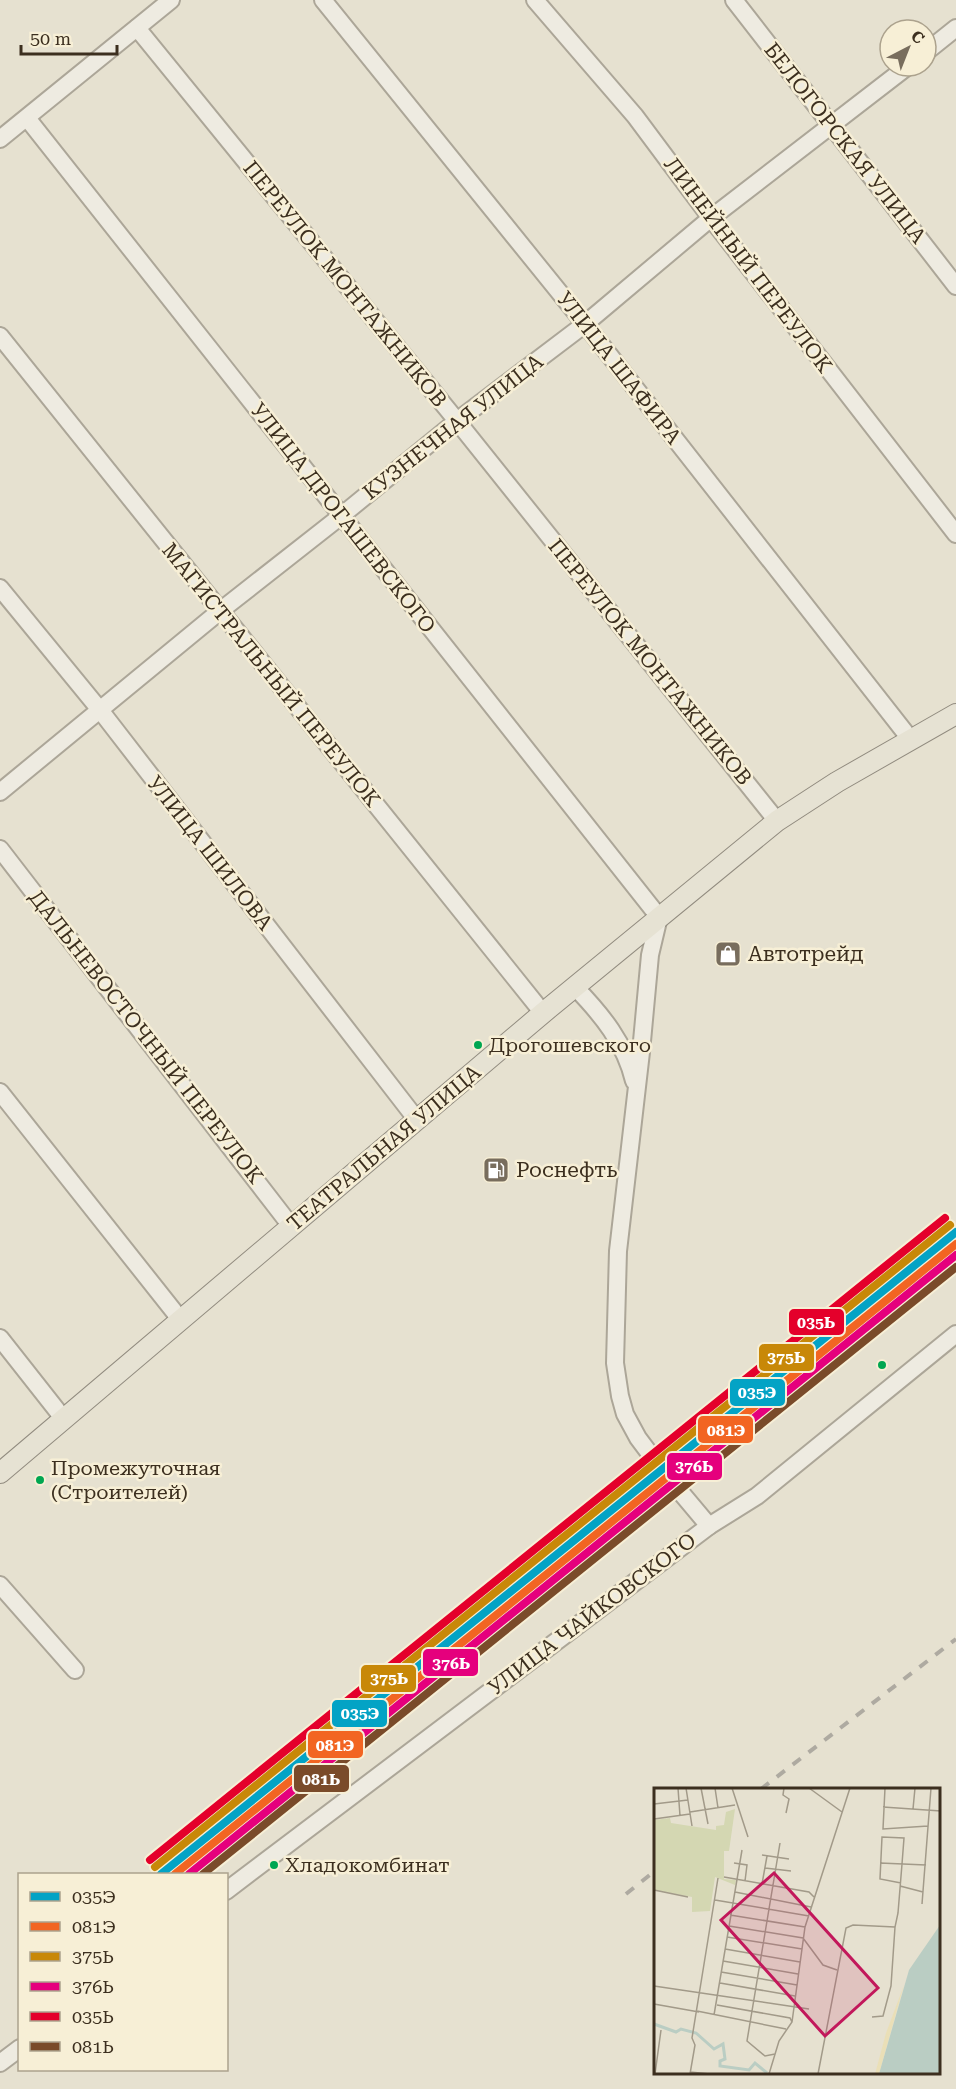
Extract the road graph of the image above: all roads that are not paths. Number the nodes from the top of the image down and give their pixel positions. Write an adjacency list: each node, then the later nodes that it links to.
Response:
1 (171, 0): 5 (street)
2 (323, 0): 14 (street, УЛИЦА ШАФИРА)
3 (535, 0): 12 (street, ЛИНЕЙНЫЙ ПЕРЕУЛОК)
4 (738, 2): 10 (street, БЕЛОГОРСКАЯ УЛИЦА)
5 (137, 28): 9 (street); 16 (street, ПЕРЕУЛОК МОНТАЖНИКОВ)
6 (956, 28): 7 (street)
7 (938, 42)
8 (893, 78): 10 (street, КУЗНЕЧНАЯ УЛИЦА)
9 (27, 118): 11 (street); 17 (street, УЛИЦА ДРОГАШЕВСКОГО)
10 (832, 126): 12 (street, КУЗНЕЧНАЯ УЛИЦА); 13 (street, БЕЛОГОРСКАЯ УЛИЦА)
11 (0, 139)
12 (711, 218): 14 (street, КУЗНЕЧНАЯ УЛИЦА); 18 (street, ЛИНЕЙНЫЙ ПЕРЕУЛОК)
13 (956, 286)
14 (585, 324): 16 (street, КУЗНЕЧНАЯ УЛИЦА); 23 (street, УЛИЦА ШАФИРА)
15 (0, 336): 20 (street, МАГИСТРАЛЬНЫЙ ПЕРЕУЛОК)
16 (457, 421): 17 (street, КУЗНЕЧНАЯ УЛИЦА); 25 (street, ПЕРЕУЛОК МОНТАЖНИКОВ)
17 (341, 516): 20 (street, КУЗНЕЧНАЯ УЛИЦА); 27 (street, УЛИЦА ДРОГАШЕВСКОГО)
18 (956, 534)
19 (0, 588): 21 (street, УЛИЦА ШИЛОВА)
20 (220, 611): 21 (street, КУЗНЕЧНАЯ УЛИЦА); 29 (street, МАГИСТРАЛЬНЫЙ ПЕРЕУЛОК)
21 (100, 710): 24 (street, КУЗНЕЧНАЯ УЛИЦА); 32 (street, УЛИЦА ШИЛОВА)
22 (956, 714): 23 (main road, ТЕАТРАЛЬНАЯ УЛИЦА)
23 (911, 740): 25 (main road, ТЕАТРАЛЬНАЯ УЛИЦА)
24 (0, 792)
25 (777, 821): 27 (main road, ТЕАТРАЛЬНАЯ УЛИЦА)
26 (0, 849): 33 (street, ДАЛЬНЕВОСТОЧНЫЙ ПЕРЕУЛОК)
27 (659, 917): 28 (main road, ТЕАТРАЛЬНАЯ УЛИЦА); 30 (street)
28 (575, 987): 29 (main road, ТЕАТРАЛЬНАЯ УЛИЦА); 30 (street)
29 (543, 1013): 32 (main road, ТЕАТРАЛЬНАЯ УЛИЦА)
30 (636, 1089): 39 (street)
31 (0, 1092): 34 (street)
32 (417, 1120): 33 (main road, ТЕАТРАЛЬНАЯ УЛИЦА)
33 (291, 1226): 34 (main road, ТЕАТРАЛЬНАЯ УЛИЦА)
34 (180, 1319): 37 (main road, ТЕАТРАЛЬНАЯ УЛИЦА)
35 (956, 1335): 39 (street, УЛИЦА ЧАЙКОВСКОГО)
36 (0, 1338): 37 (street)
37 (63, 1418): 38 (main road, ТЕАТРАЛЬНАЯ УЛИЦА)
38 (0, 1473)
39 (709, 1526): 42 (street, УЛИЦА ЧАЙКОВСКОГО)
40 (0, 1585): 41 (street)
41 (75, 1670)
42 (228, 1889)
43 (18, 2050): 44 (street)
44 (0, 2063)

